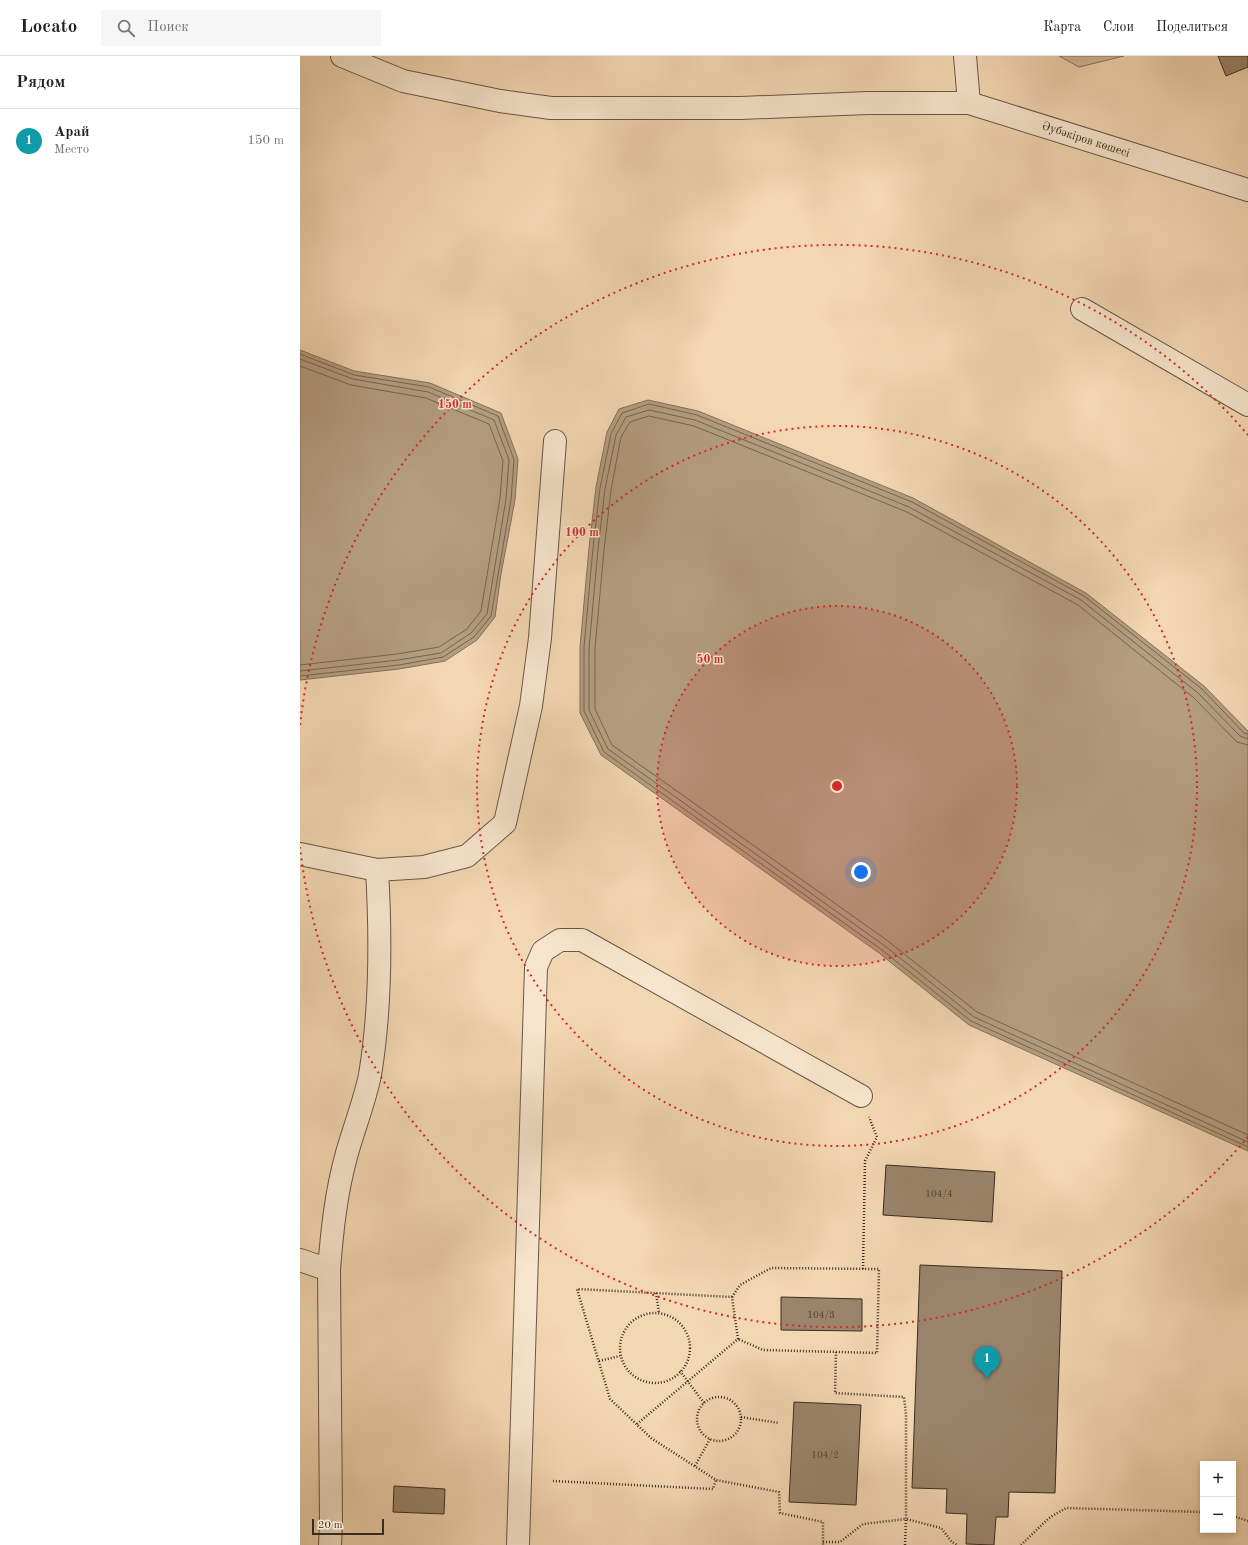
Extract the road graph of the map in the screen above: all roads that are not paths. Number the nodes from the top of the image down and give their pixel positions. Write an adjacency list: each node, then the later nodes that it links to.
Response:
1 (342, 56): 3 (street, Әубәкіров көшесі)
2 (965, 56): 3 (street)
3 (969, 103): 4 (street, Әубәкіров көшесі)
4 (1248, 190)
5 (1082, 309): 6 (street)
6 (1248, 405)
7 (555, 441): 9 (street)
8 (300, 854): 9 (street)
9 (377, 870): 12 (street)
10 (861, 1096): 14 (street)
11 (300, 1260): 12 (street)
12 (329, 1270): 13 (street)
13 (330, 1545)
14 (518, 1545)

